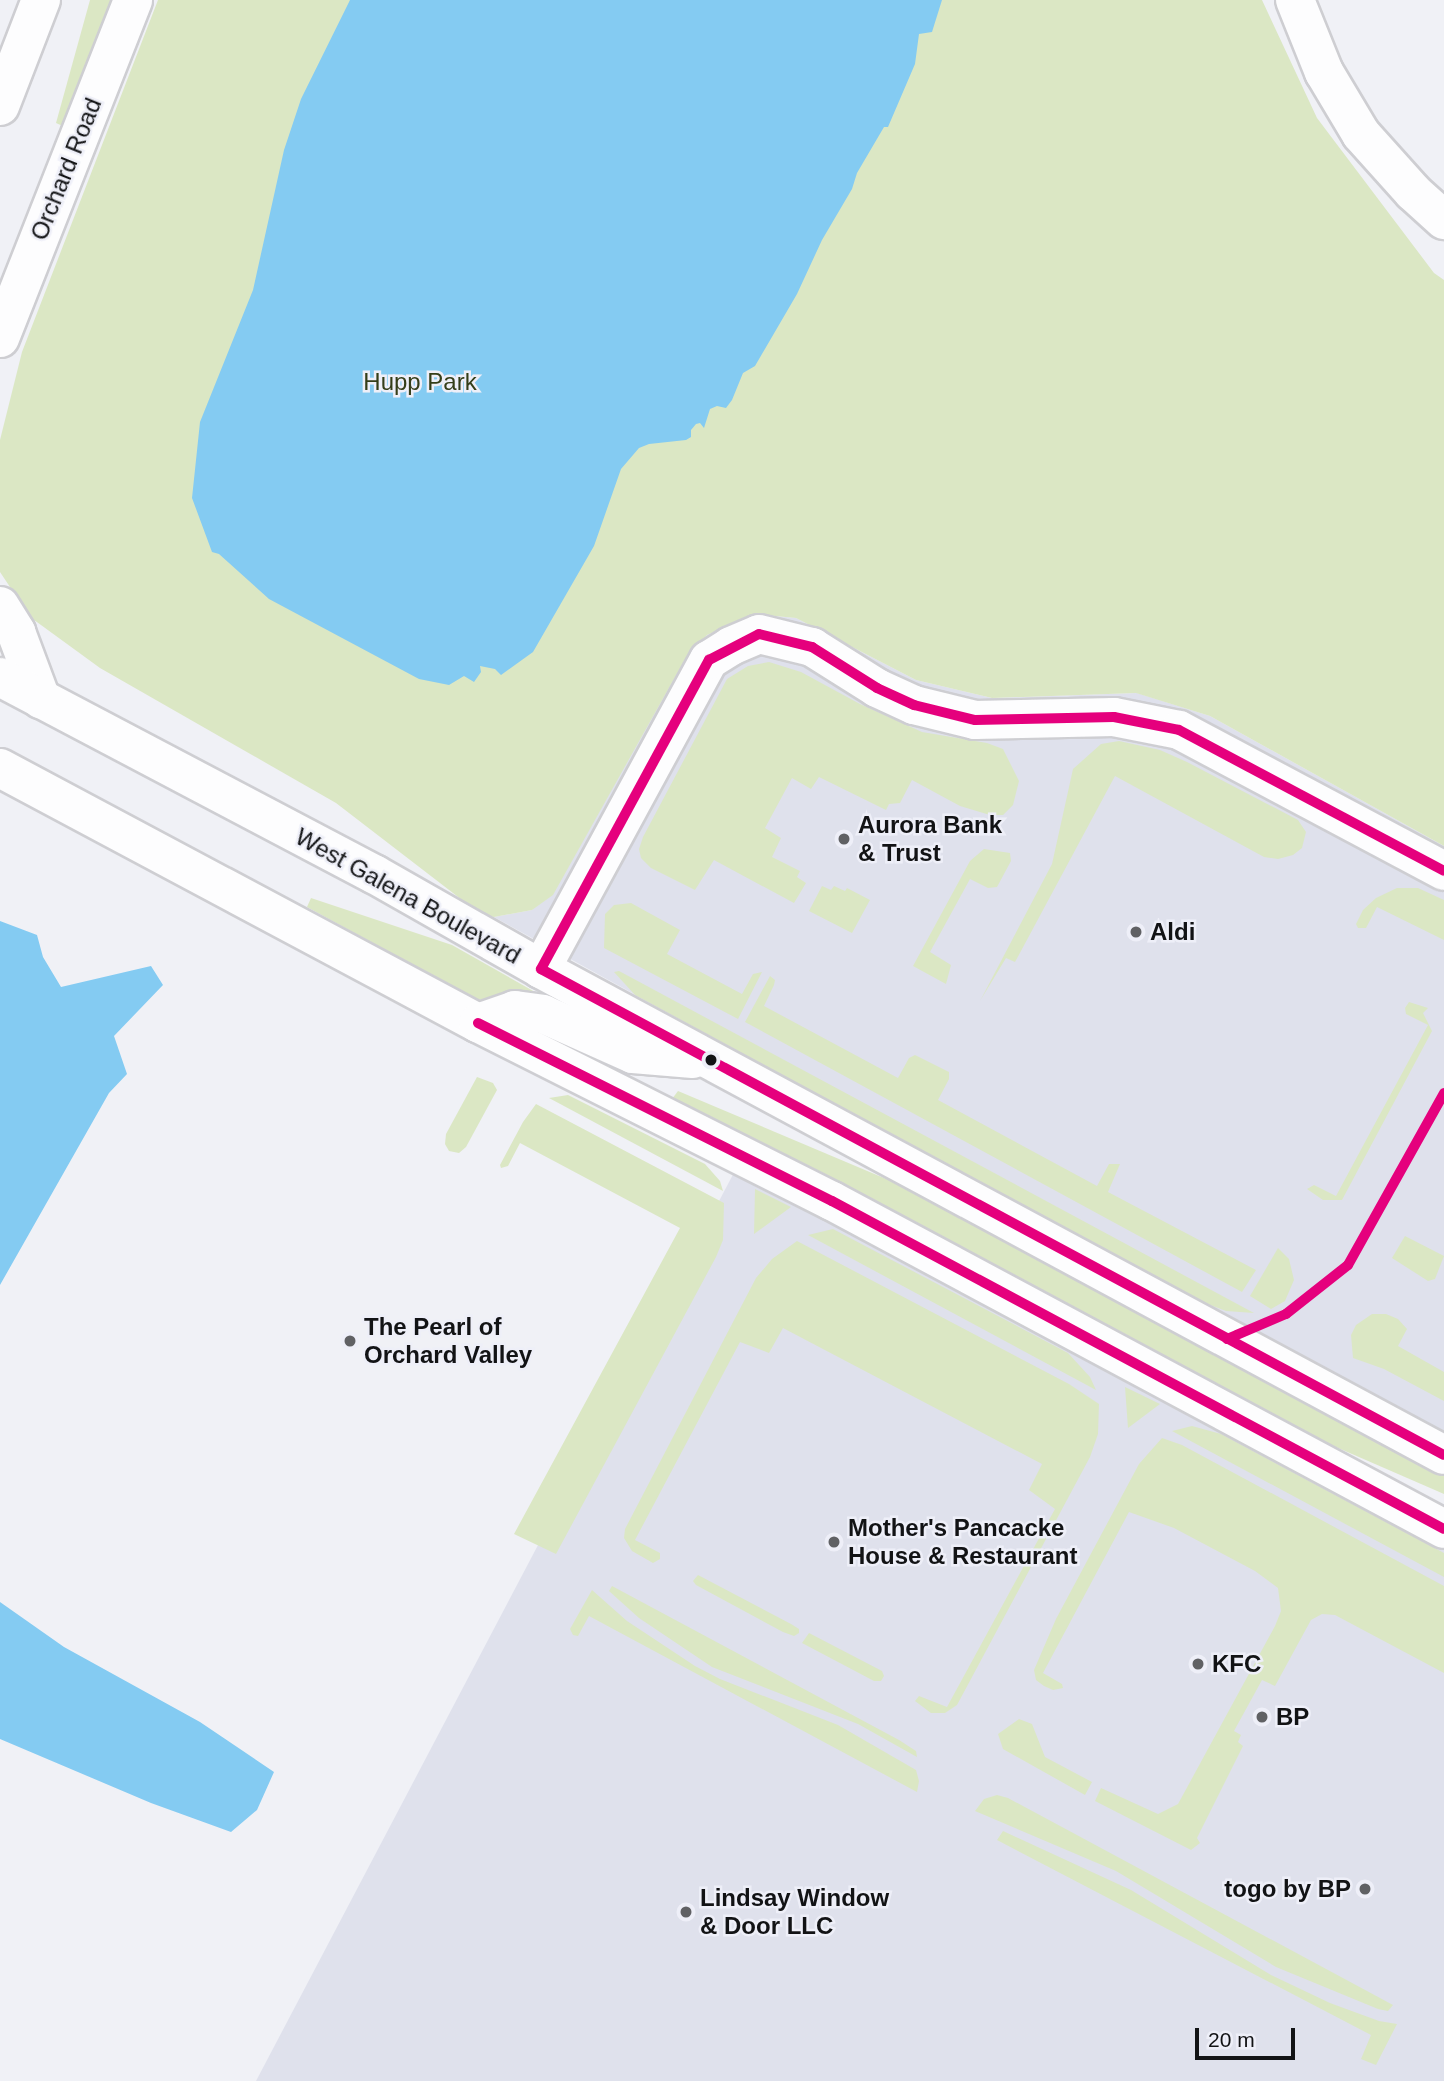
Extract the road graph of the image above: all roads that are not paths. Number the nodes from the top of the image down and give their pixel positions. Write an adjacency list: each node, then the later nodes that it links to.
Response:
1 (41, 0): 4 (main road)
2 (133, 0): 6 (main road, Orchard Road)
3 (1294, 0): 5 (main road)
4 (0, 106)
5 (1444, 220)
6 (0, 338)
7 (0, 606): 9 (main road)
8 (0, 677): 9 (main road, West Galena Boulevard)
9 (41, 699): 12 (main road, West Galena Boulevard)
10 (4, 773): 13 (main road)
11 (1444, 871): 12 (main road)
12 (541, 969): 14 (main road, West Galena Boulevard)
13 (478, 1023): 14 (main road); 16 (main road)
14 (709, 1060): 15 (main road, West Galena Boulevard)
15 (1444, 1455)
16 (1444, 1529)

